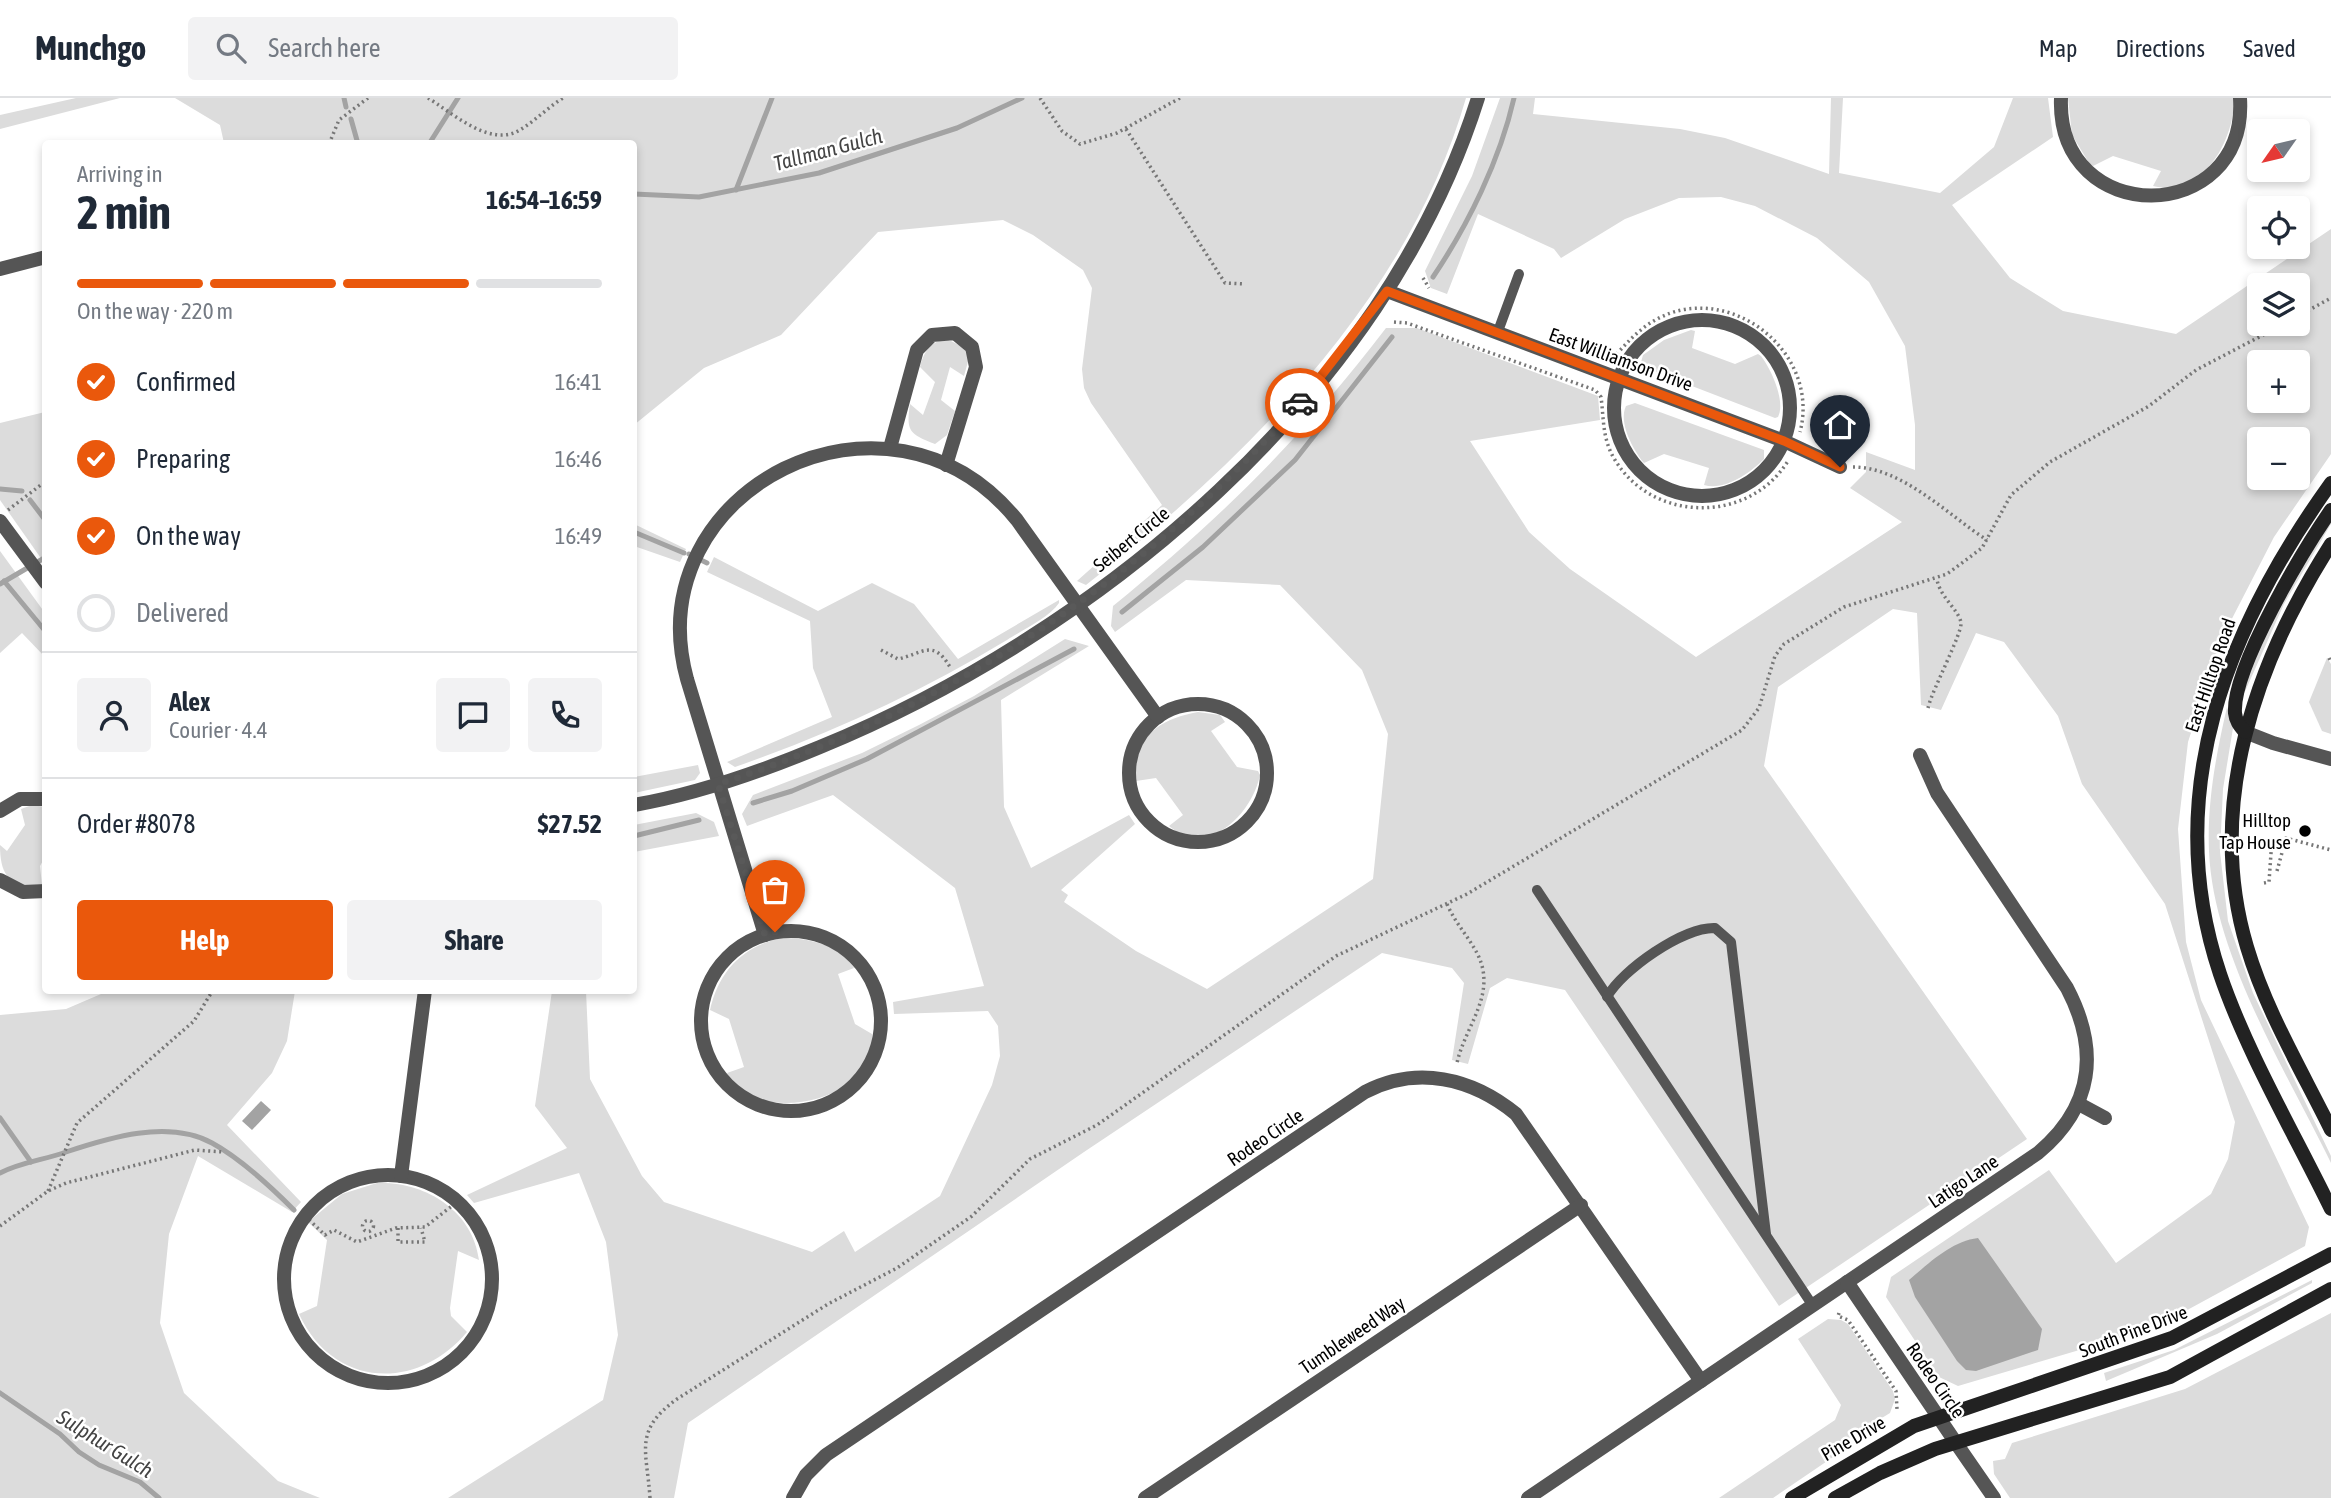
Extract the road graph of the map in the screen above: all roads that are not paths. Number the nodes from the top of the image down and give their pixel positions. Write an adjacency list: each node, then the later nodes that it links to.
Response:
1 (1478, 98): 7 (street, Seibert Circle)
2 (2061, 98): 3 (street)
3 (2240, 98)
4 (42, 258): 5 (street)
5 (0, 269)
6 (1519, 274): 8 (lane)
7 (1387, 291): 8 (street, East Williamson Drive); 19 (street, Seibert Circle)
8 (1497, 334): 9 (street, East Williamson Drive)
9 (1619, 379): 10 (street, East Williamson Drive); 10 (street); 10 (street)
10 (1784, 441): 13 (street, East Williamson Drive)
11 (890, 448): 12 (street); 12 (street); 24 (street)
12 (946, 465): 19 (street)
13 (1840, 467)
14 (2331, 483): 39 (main road, East Hilltop Road)
15 (2331, 510): 21 (main road)
16 (4, 520): 18 (street)
17 (2331, 544): 21 (main road)
18 (42, 577)
19 (1077, 605): 20 (street); 24 (street, Seibert Circle)
20 (1158, 717): 20 (street)
21 (2245, 732): 23 (street); 36 (main road)
22 (1920, 755): 34 (street, Latigo Lane)
23 (2331, 759)
24 (718, 784): 26 (street, Seibert Circle); 31 (street)
25 (42, 799): 27 (street)
26 (637, 804)
27 (0, 811)
28 (0, 880): 30 (street)
29 (1537, 890): 33 (lane)
30 (42, 891)
31 (765, 935): 31 (street)
32 (424, 994): 37 (street)
33 (1606, 997): 40 (lane); 40 (lane)
34 (2079, 1104): 35 (street); 42 (street, Latigo Lane)
35 (2105, 1118)
36 (2331, 1130)
37 (401, 1176): 37 (street)
38 (1580, 1205): 45 (street, Rodeo Circle); 48 (street, Rodeo Circle); 49 (street, Tumbleweed Way)
39 (2331, 1209)
40 (1766, 1238): 44 (lane)
41 (2331, 1254): 46 (main road, South Pine Drive)
42 (1847, 1283): 44 (street, Latigo Lane); 46 (street, Rodeo Circle)
43 (2331, 1289): 47 (main road)
44 (1813, 1306): 45 (street, Latigo Lane)
45 (1701, 1381): 50 (street, Latigo Lane)
46 (1937, 1417): 47 (street, Rodeo Circle); 51 (main road, Pine Drive)
47 (1956, 1443): 52 (main road); 53 (street, Rodeo Circle)
48 (793, 1498)
49 (1144, 1498)
50 (1528, 1498)
51 (1792, 1498)
52 (1835, 1498)
53 (1994, 1498)

